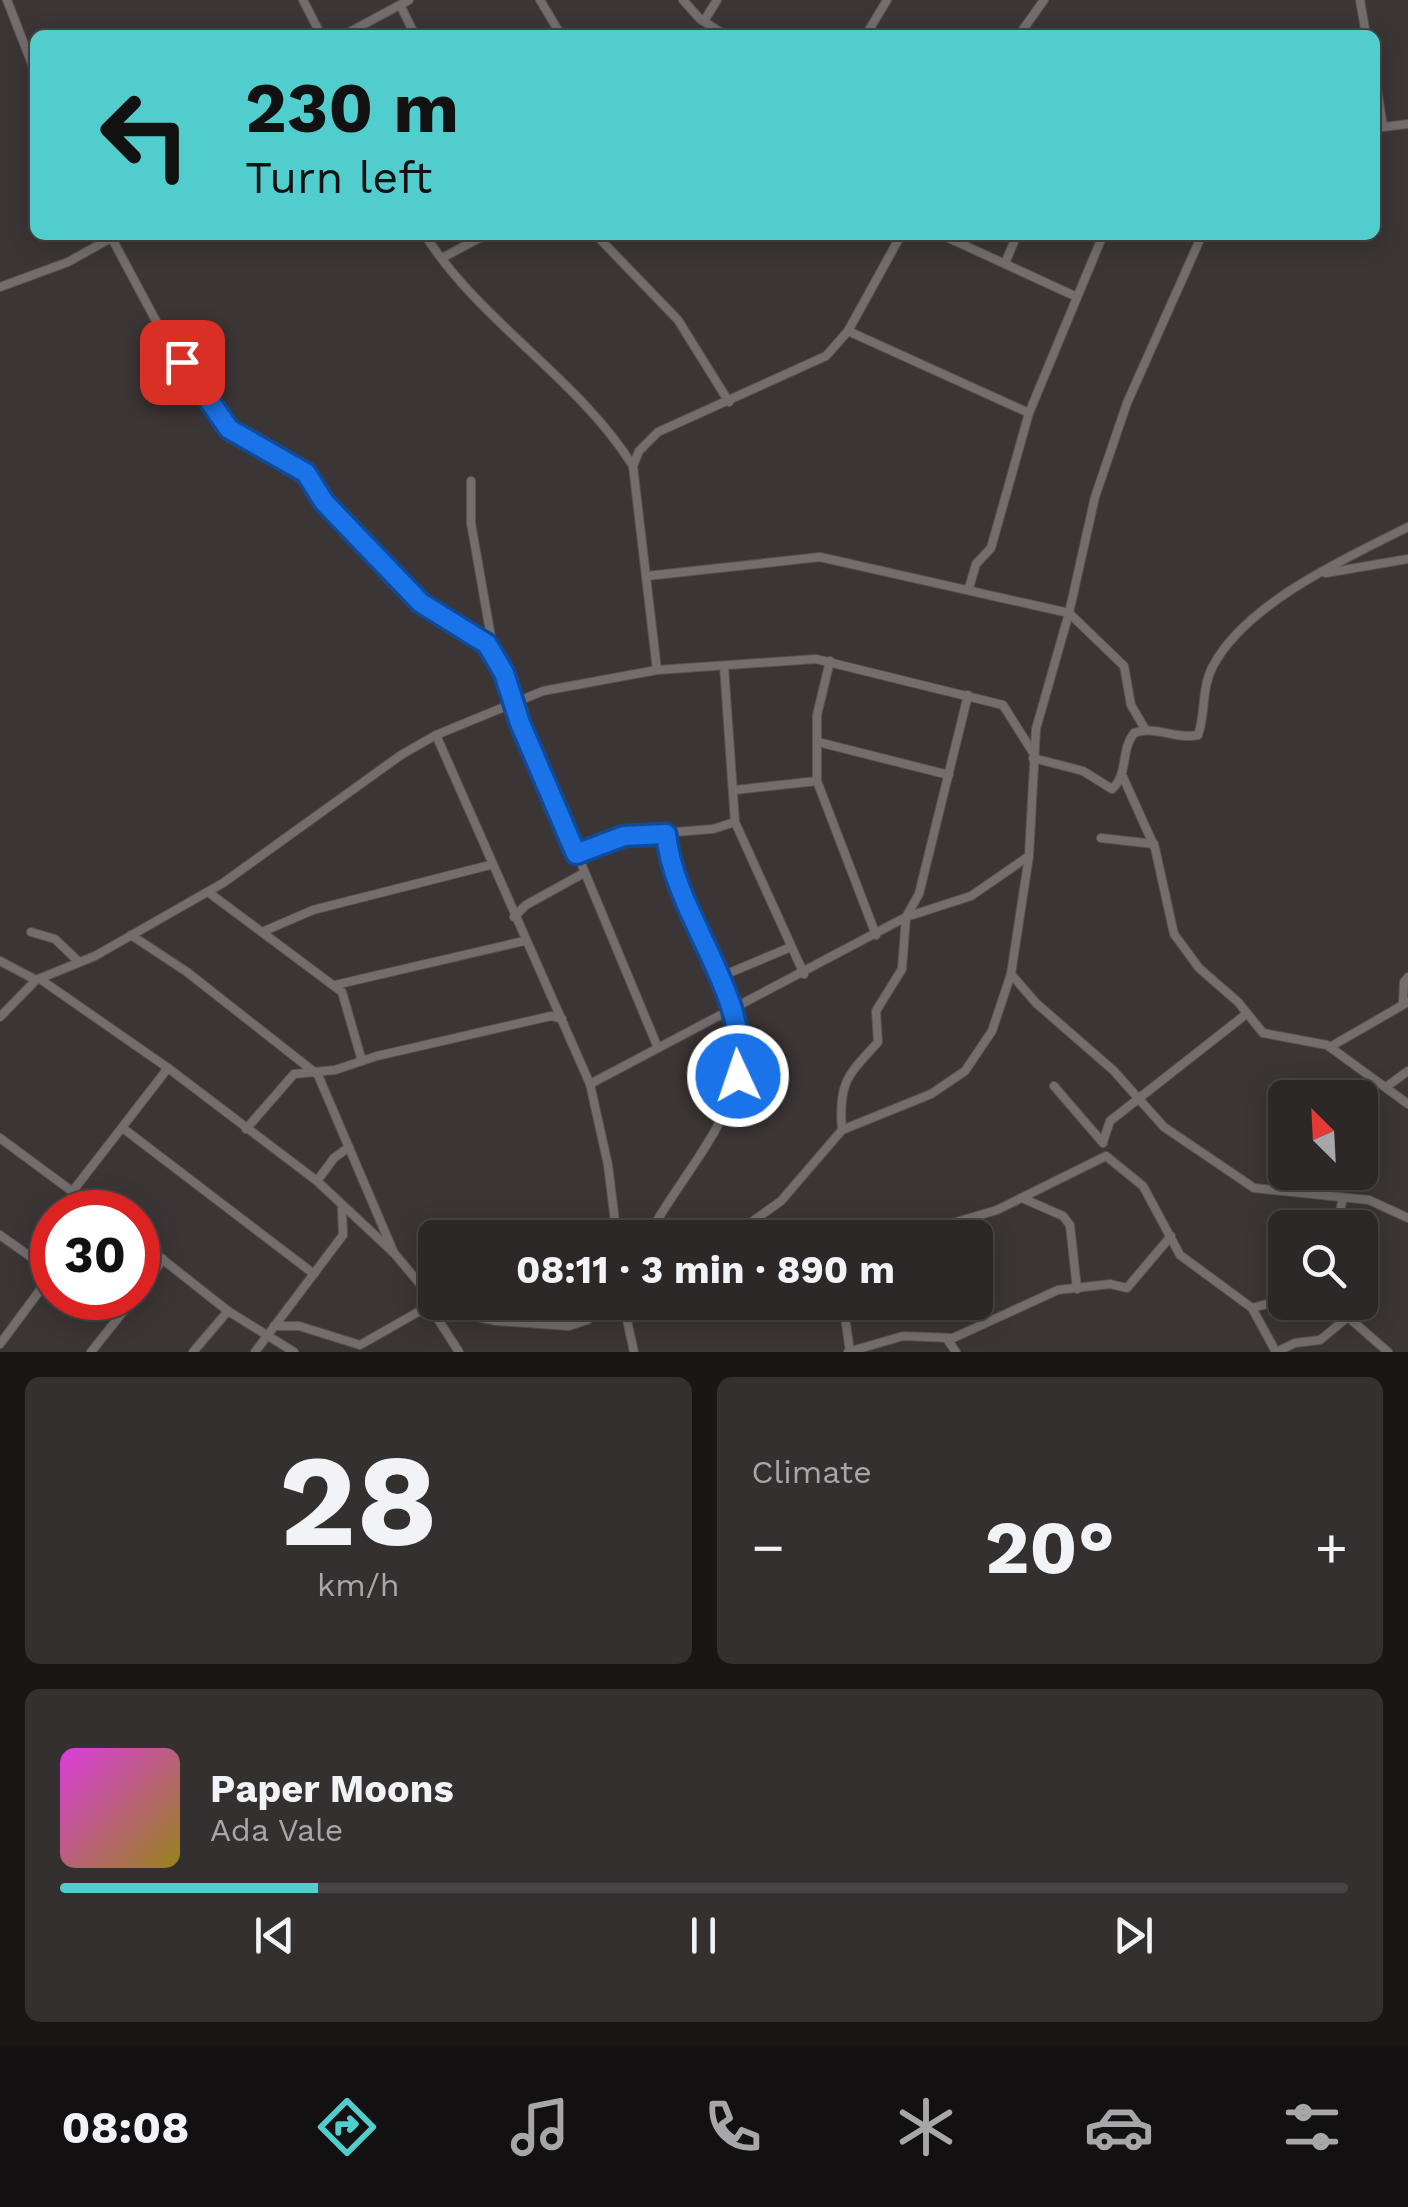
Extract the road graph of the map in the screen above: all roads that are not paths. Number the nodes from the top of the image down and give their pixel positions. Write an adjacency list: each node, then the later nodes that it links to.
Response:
1 (6, 0): 20 (street)
2 (303, 0): 12 (street)
3 (410, 0): 10 (street)
4 (540, 0): 15 (street)
5 (683, 0): 11 (street)
6 (717, 0): 11 (street)
7 (887, 0): 17 (street)
8 (1044, 0): 18 (street)
9 (1360, 0): 19 (street)
10 (400, 6): 13 (street); 14 (street)
11 (704, 21): 16 (street)
12 (318, 30)
13 (354, 30)
14 (412, 30)
15 (557, 30)
16 (718, 30)
17 (869, 30)
18 (1023, 30)
19 (1365, 30)
20 (30, 60)
21 (1408, 124): 22 (street)
22 (1380, 128)
23 (104, 240): 35 (street)
24 (112, 240): 48 (street)
25 (428, 240): 33 (street)
26 (475, 240): 33 (street)
27 (601, 240): 38 (street)
28 (898, 240): 37 (street)
29 (953, 240): 34 (street)
30 (1015, 240): 34 (street)
31 (1101, 240): 36 (street)
32 (1200, 240): 47 (street)
33 (442, 258): 40 (street)
34 (1005, 264): 36 (street)
35 (0, 287)
36 (1078, 297): 39 (street)
37 (848, 332): 38 (street); 39 (street)
38 (729, 402): 40 (street)
39 (1029, 414): 46 (street)
40 (634, 466): 45 (street)
41 (471, 481): 48 (street)
42 (1408, 527): 44 (street)
43 (1408, 559): 44 (street)
44 (1322, 573): 54 (street)
45 (647, 576): 46 (street); 51 (street)
46 (969, 588): 47 (street)
47 (1069, 613): 54 (street); 57 (street)
48 (494, 654): 53 (street)
49 (830, 661): 50 (street); 52 (street); 56 (street)
50 (724, 666): 51 (street); 61 (street)
51 (658, 670): 53 (street)
52 (968, 694): 57 (street); 58 (street)
53 (514, 704): 55 (street); 66 (street)
54 (1145, 730): 59 (street)
55 (436, 735): 68 (street); 70 (street)
56 (818, 742): 58 (street); 60 (street)
57 (1033, 756): 59 (street); 67 (street)
58 (949, 775): 72 (street)
59 (1123, 777): 65 (street)
60 (817, 782): 61 (street); 76 (street)
61 (735, 790): 62 (street)
62 (734, 822): 63 (street); 78 (street)
63 (666, 834): 66 (street); 83 (street)
64 (1101, 838): 65 (street)
65 (1154, 844): 89 (street)
66 (576, 854): 69 (street)
67 (1029, 856): 72 (street); 82 (street)
68 (490, 865): 71 (street); 74 (street)
69 (584, 873): 71 (street); 93 (street)
70 (208, 892): 74 (street); 75 (street)
71 (514, 917): 77 (street)
72 (906, 917): 76 (street); 107 (street)
73 (31, 932): 80 (street)
74 (262, 932): 86 (street)
75 (131, 935): 80 (street); 95 (street)
76 (876, 935): 81 (street)
77 (524, 941): 86 (street); 91 (street)
78 (791, 947): 81 (street); 83 (street)
79 (0, 961): 85 (street)
80 (79, 962): 85 (street)
81 (804, 974): 88 (street)
82 (1011, 974): 103 (street); 107 (street)
83 (718, 978): 88 (street)
84 (1408, 978): 87 (street)
85 (38, 980): 90 (street); 96 (street)
86 (335, 985): 94 (street)
87 (1406, 1002): 92 (street)
88 (731, 1010): 93 (street); 121 (street)
89 (1245, 1015): 92 (street); 103 (street)
90 (0, 1017)
91 (562, 1018): 94 (street); 100 (street)
92 (1330, 1047): 102 (street)
93 (658, 1048): 100 (street)
94 (362, 1061): 97 (street)
95 (299, 1062): 97 (street); 99 (street)
96 (168, 1068): 105 (street); 106 (street)
97 (314, 1071): 99 (street); 110 (street)
98 (1408, 1071): 102 (street)
99 (294, 1074): 106 (street)
100 (590, 1084): 120 (street)
101 (1054, 1086): 109 (street)
102 (1386, 1087): 104 (street)
103 (1140, 1101): 109 (street); 116 (street)
104 (1408, 1104)
105 (124, 1128): 114 (street); 131 (street)
106 (246, 1129): 112 (street)
107 (842, 1130): 122 (street)
108 (0, 1138): 113 (street)
109 (1102, 1142): 111 (street)
110 (349, 1147): 112 (street); 126 (street)
111 (1106, 1156): 115 (street); 125 (street)
112 (317, 1181): 117 (street)
113 (69, 1190)
114 (74, 1190)
115 (1022, 1198): 123 (street); 133 (street)
116 (1342, 1198): 118 (street); 119 (street)
117 (342, 1209): 126 (street); 131 (street)
118 (1340, 1210)
119 (1408, 1218)
120 (615, 1220)
121 (659, 1220)
122 (754, 1220)
123 (968, 1220)
124 (0, 1234): 127 (street)
125 (1170, 1236): 133 (street); 136 (street)
126 (394, 1253): 132 (street)
127 (30, 1256)
128 (160, 1257): 129 (street)
129 (163, 1259): 130 (street); 137 (street)
130 (160, 1263)
131 (314, 1274): 145 (street)
132 (418, 1283)
133 (1076, 1289): 147 (street)
134 (30, 1303): 148 (street)
135 (1268, 1304): 136 (street)
136 (1252, 1308): 157 (street)
137 (228, 1311): 146 (street); 150 (street)
138 (418, 1313): 145 (street)
139 (116, 1320): 149 (street)
140 (443, 1320): 153 (street)
141 (492, 1320): 142 (street)
142 (588, 1320)
143 (627, 1320): 154 (street)
144 (846, 1320): 155 (street)
145 (274, 1326): 146 (street)
146 (267, 1336): 151 (street); 152 (street)
147 (947, 1338): 155 (street); 156 (street)
148 (0, 1344)
149 (90, 1352)
150 (193, 1352)
151 (255, 1352)
152 (294, 1352)
153 (459, 1352)
154 (634, 1352)
155 (850, 1352)
156 (956, 1352)
157 (1388, 1352)

